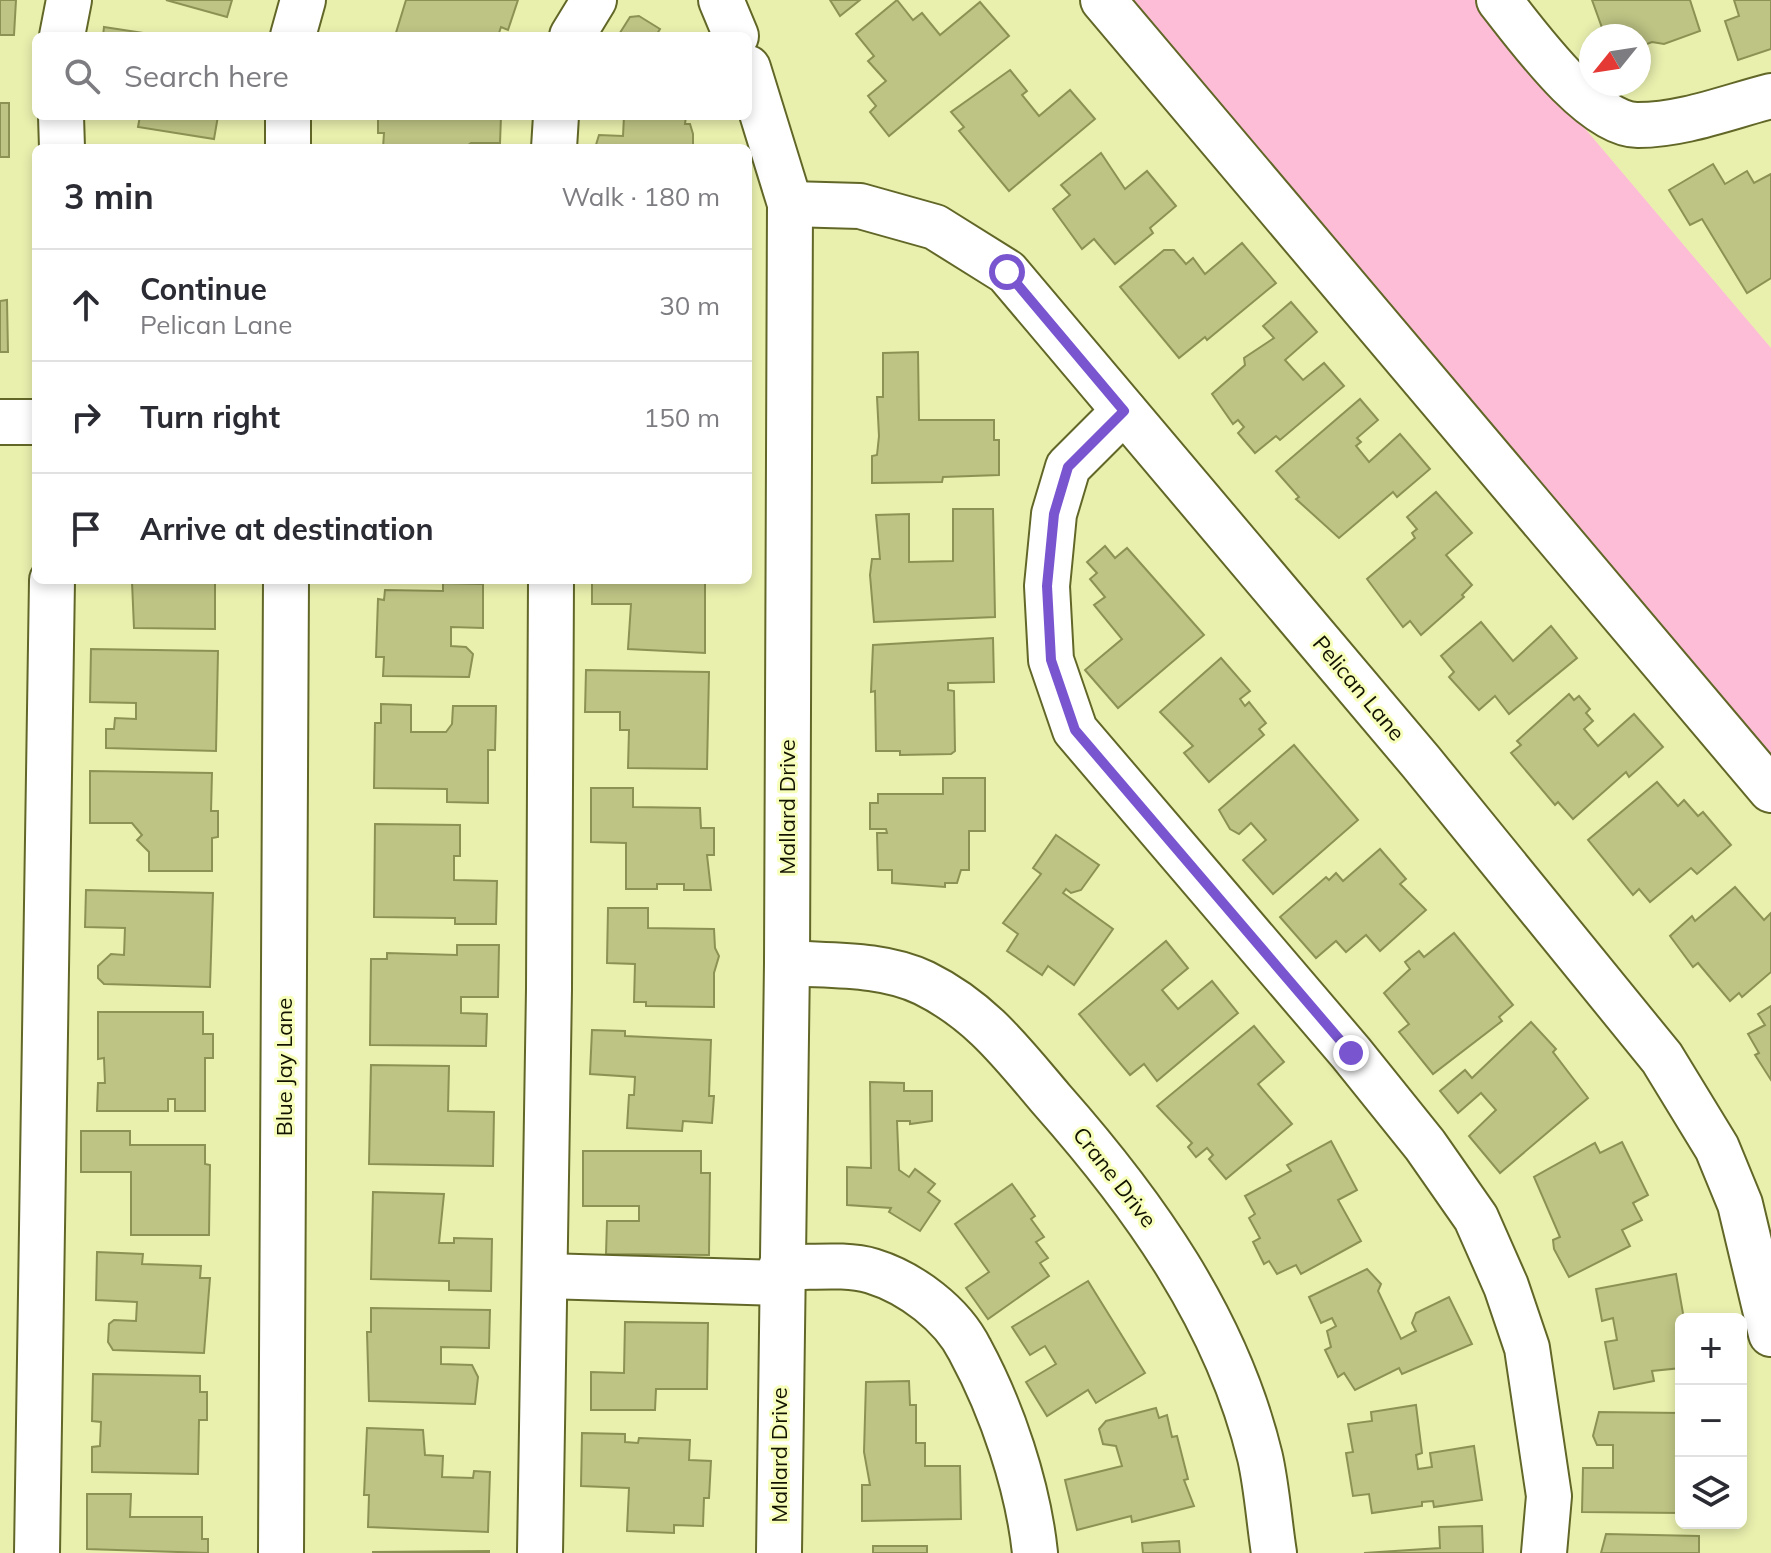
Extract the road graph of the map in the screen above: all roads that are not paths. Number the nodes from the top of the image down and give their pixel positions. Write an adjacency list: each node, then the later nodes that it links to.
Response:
1 (69, 0): 7 (street)
2 (303, 0): 8 (street)
3 (594, 0): 9 (street)
4 (721, 0): 10 (street)
5 (1103, 0): 26 (street)
6 (1499, 0): 12 (street)
7 (63, 32)
8 (294, 32)
9 (574, 32)
10 (734, 32)
11 (752, 81): 19 (street, Mallard Drive)
12 (1771, 96)
13 (61, 120): 16 (street)
14 (288, 120): 17 (street)
15 (556, 120): 18 (street)
16 (62, 144)
17 (288, 144)
18 (554, 144)
19 (790, 204): 20 (street, Pelican Lane); 27 (street, Mallard Drive)
20 (1124, 411): 30 (street, Pelican Lane); 37 (street)
21 (0, 422): 22 (street)
22 (32, 422)
23 (52, 584): 31 (street)
24 (286, 584): 32 (street, Blue Jay Lane)
25 (551, 584): 29 (street)
26 (1771, 790)
27 (787, 963): 28 (street, Mallard Drive); 36 (street, Crane Drive)
28 (781, 1275): 29 (street); 34 (street, Mallard Drive); 35 (street)
29 (545, 1276): 33 (street)
30 (1771, 1334)
31 (37, 1553)
32 (281, 1553)
33 (540, 1553)
34 (779, 1553)
35 (1035, 1553)
36 (1274, 1553)
37 (1544, 1553)

